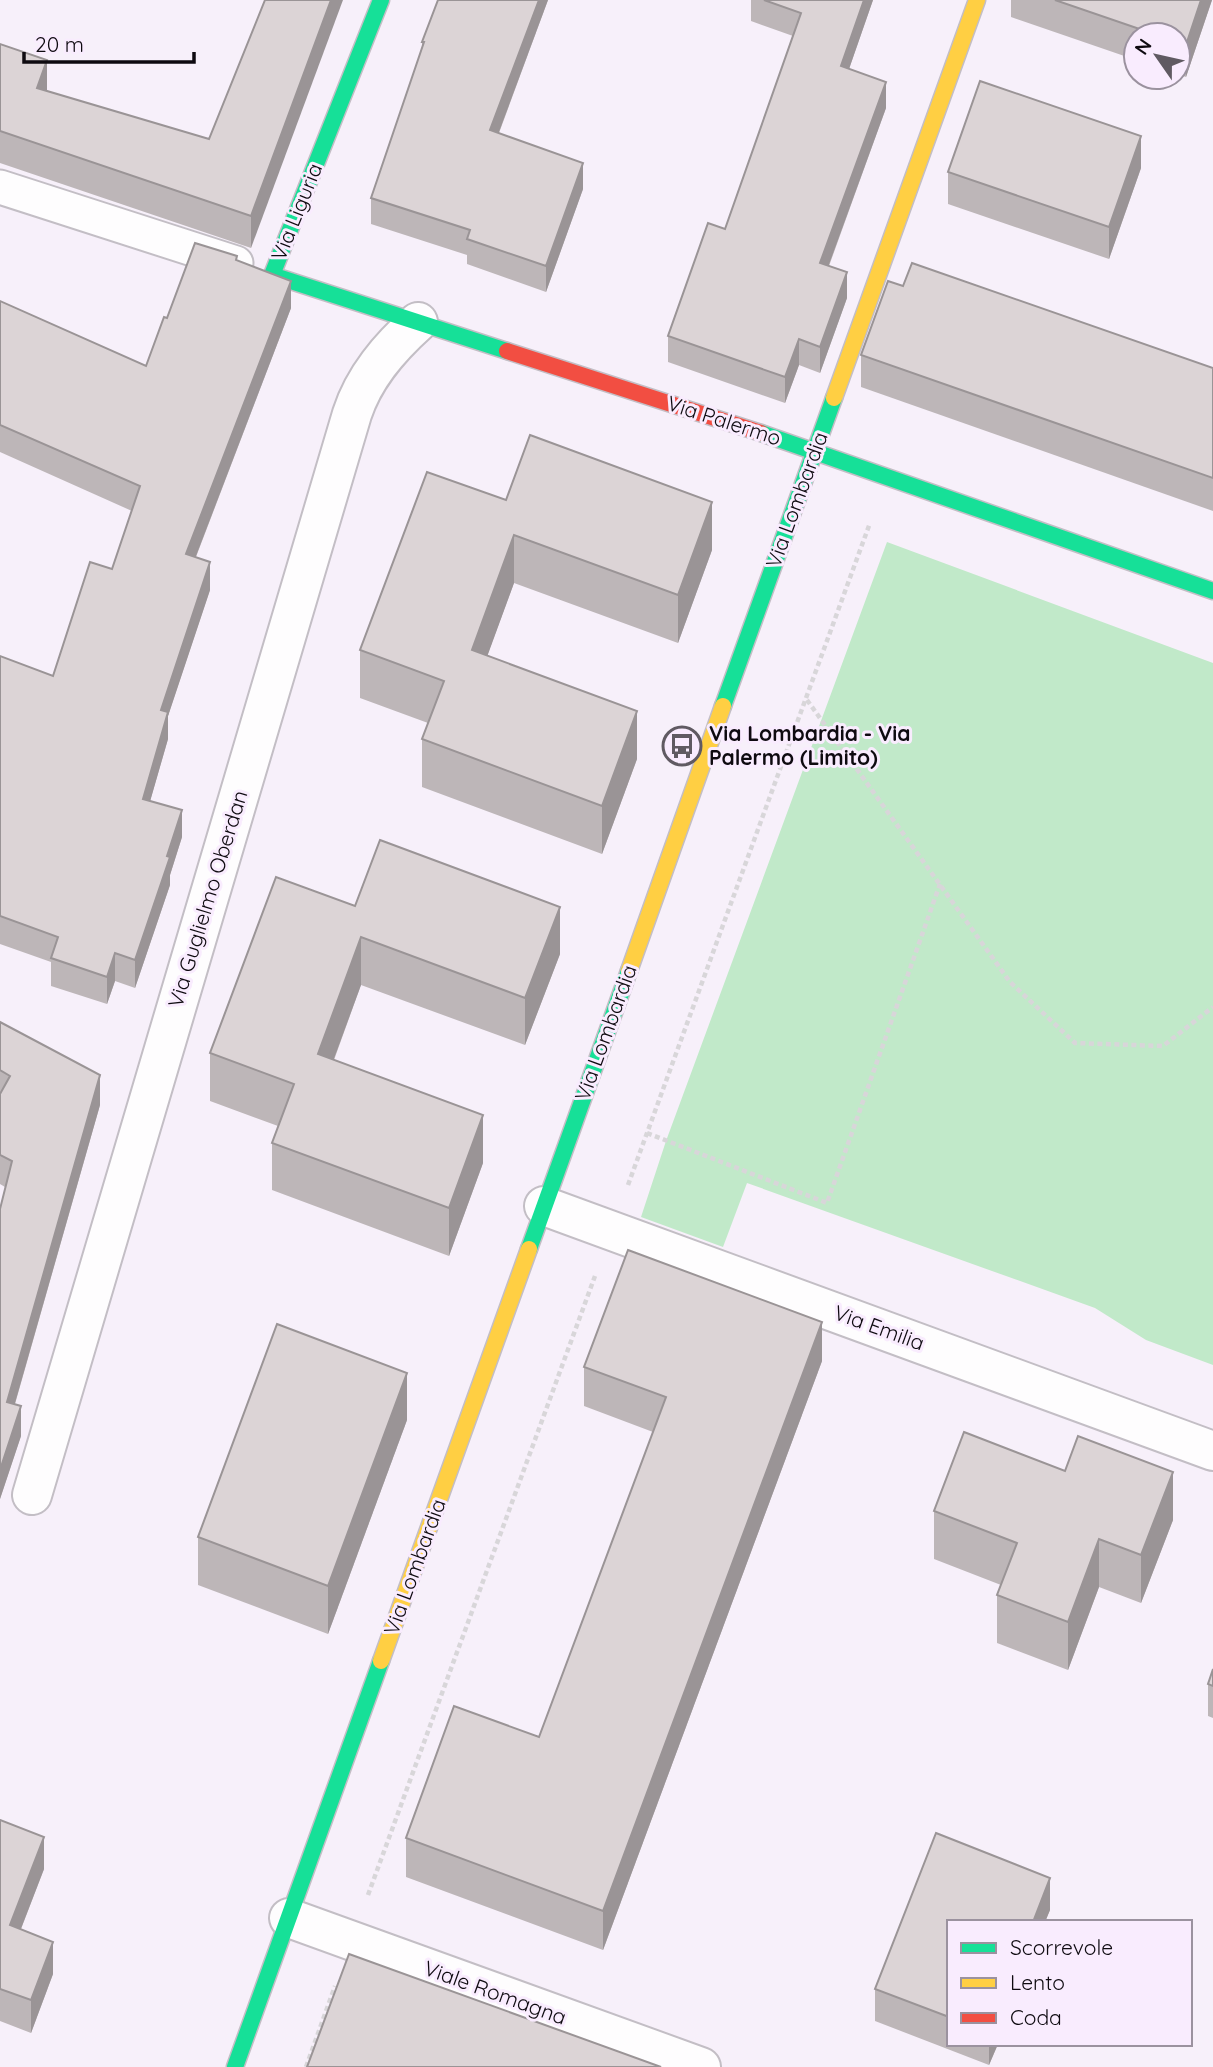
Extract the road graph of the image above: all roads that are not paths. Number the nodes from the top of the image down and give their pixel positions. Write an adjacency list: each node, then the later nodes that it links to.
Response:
1 (382, 0): 4 (street, Via Liguria)
2 (977, 0): 6 (street, Via Lombardia)
3 (0, 187): 4 (lane, Via Liguria)
4 (272, 275): 5 (street, Via Palermo)
5 (418, 322): 6 (street, Via Palermo); 10 (street, Via Guglielmo Oberdan)
6 (815, 450): 7 (street, Via Palermo); 8 (street, Via Lombardia)
7 (1213, 591)
8 (544, 1206): 9 (street, Via Emilia); 11 (street, Via Lombardia)
9 (1213, 1451)
10 (32, 1495)
11 (289, 1918): 12 (street, Via Lombardia); 13 (street, Viale Romagna)
12 (236, 2067)
13 (701, 2067)

